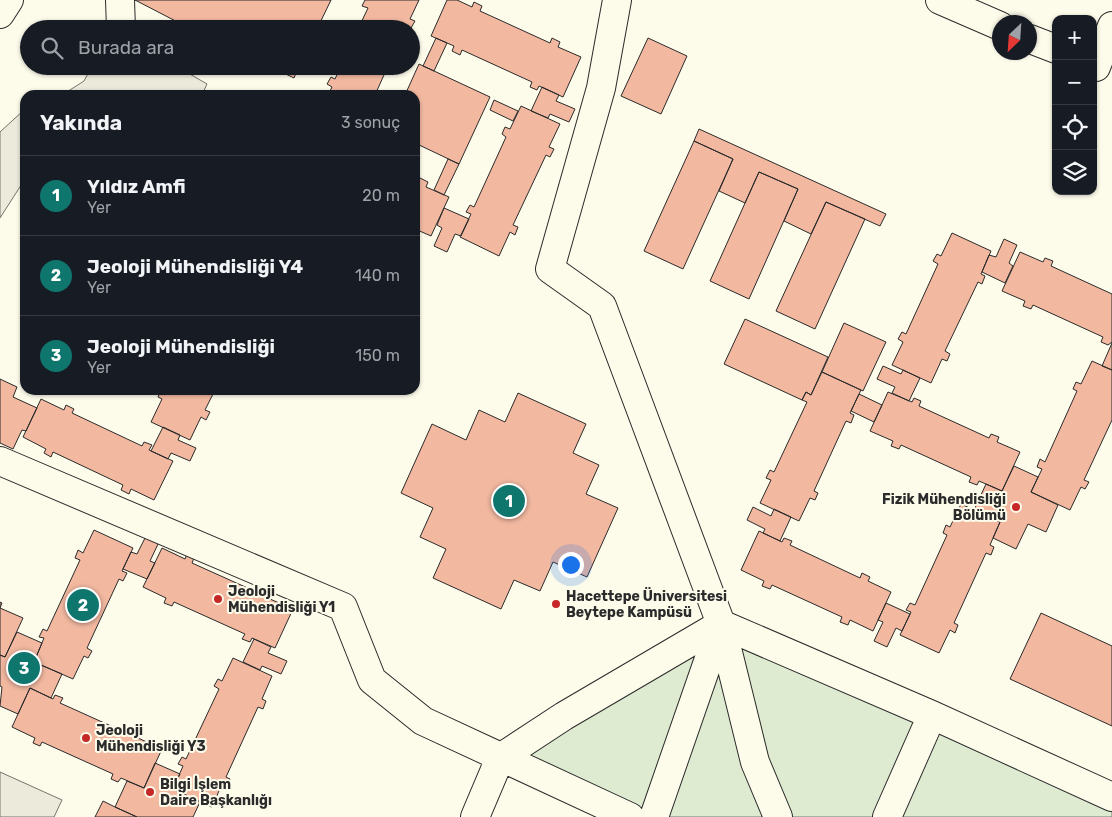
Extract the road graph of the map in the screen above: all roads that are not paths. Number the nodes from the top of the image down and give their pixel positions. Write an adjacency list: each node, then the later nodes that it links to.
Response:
1 (9, 0): 5 (street)
2 (120, 0): 6 (street)
3 (618, 0): 13 (street)
4 (940, 0): 7 (street)
5 (0, 14)
6 (121, 20)
7 (992, 23)
8 (1112, 26): 11 (street)
9 (1037, 42): 10 (street)
10 (1052, 47)
11 (1101, 69)
12 (0, 461): 15 (street)
13 (721, 624): 14 (street); 15 (street); 19 (street); 20 (street)
14 (932, 715): 16 (street); 21 (street)
15 (500, 758): 17 (street); 18 (street)
16 (1112, 797)
17 (475, 817)
18 (630, 817)
19 (654, 817)
20 (778, 817)
21 (887, 817)

